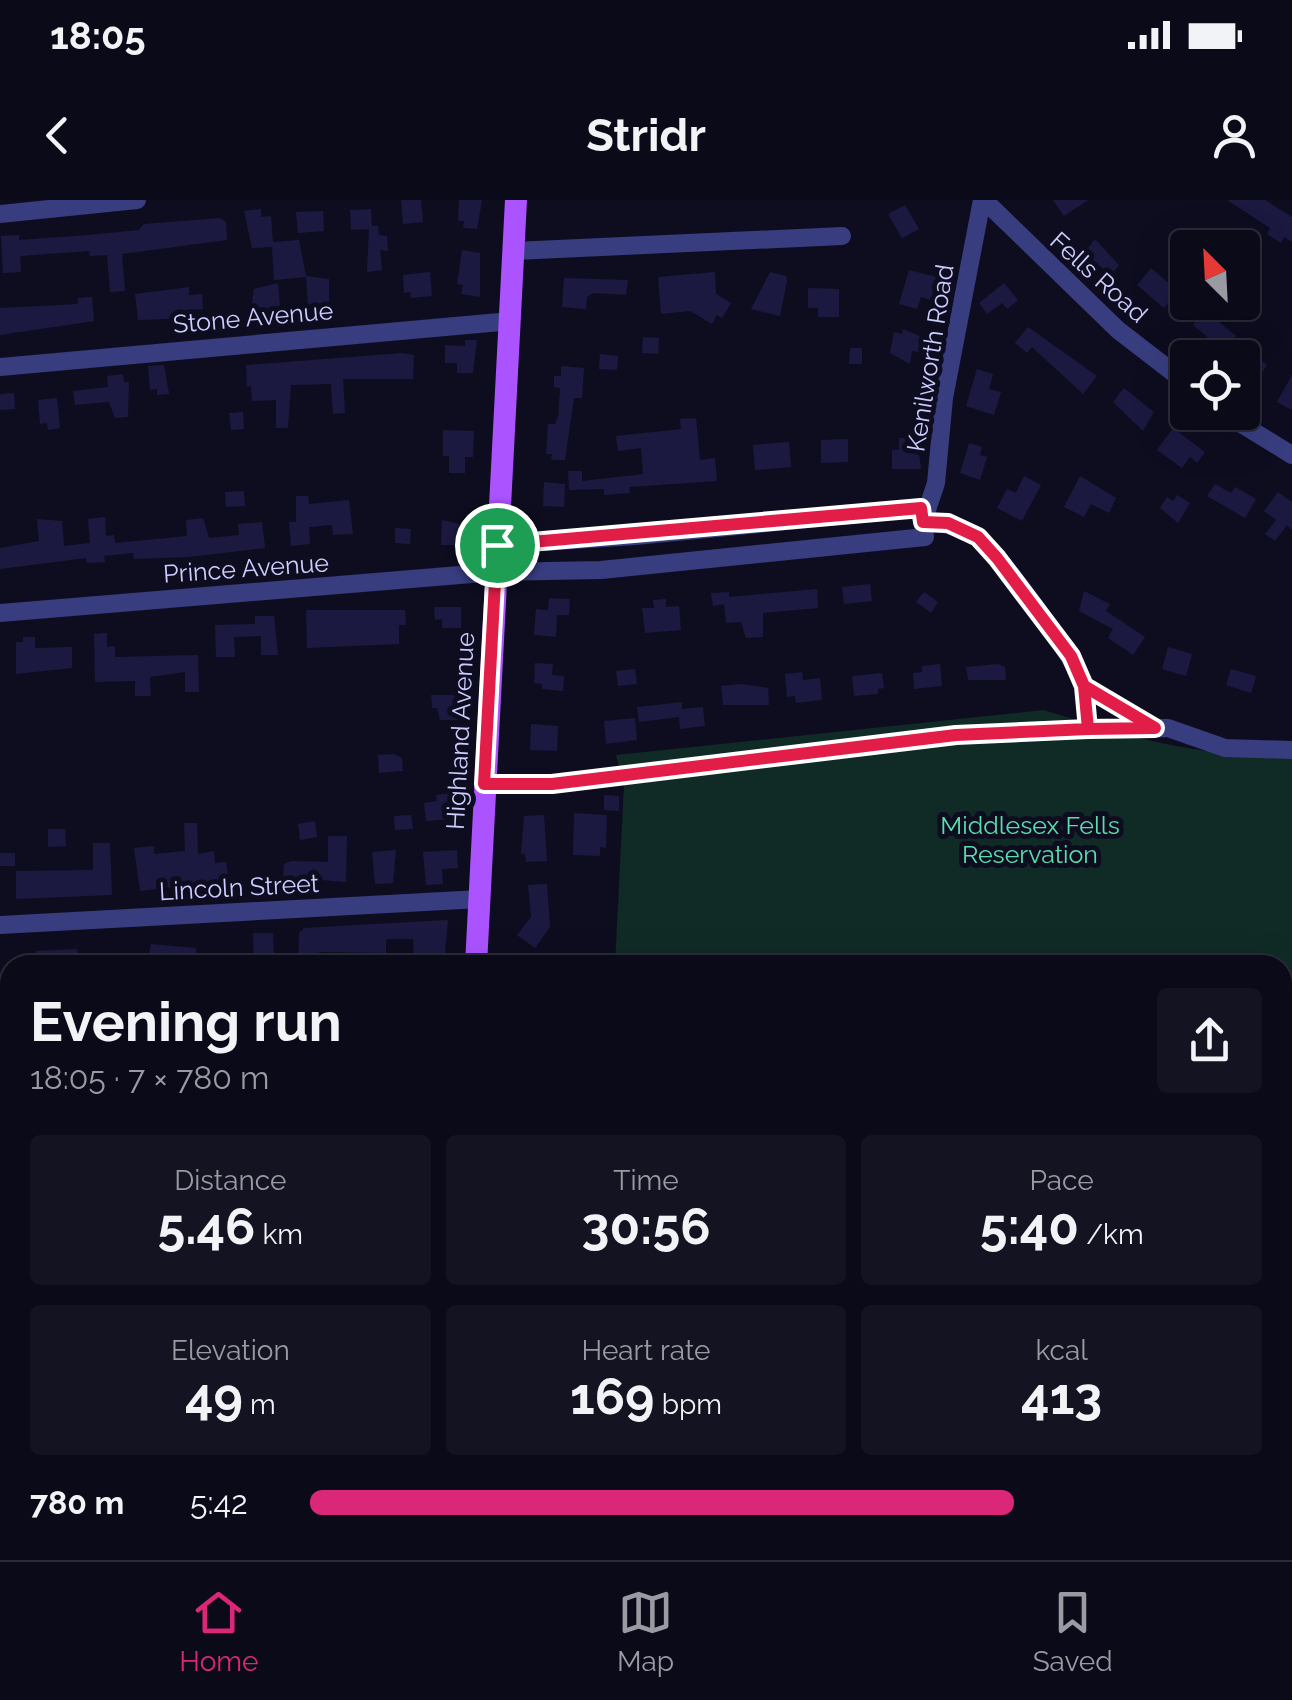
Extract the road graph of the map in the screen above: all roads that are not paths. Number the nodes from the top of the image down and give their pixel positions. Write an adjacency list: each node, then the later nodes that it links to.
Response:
1 (137, 200): 4 (street)
2 (516, 200): 6 (main road, Highland Avenue)
3 (983, 200): 9 (street, Fells Road); 12 (street, Kenilworth Road)
4 (0, 214)
5 (842, 236): 6 (street)
6 (514, 251): 7 (main road, Highland Avenue)
7 (511, 321): 8 (street, Stone Avenue); 13 (main road, Highland Avenue)
8 (0, 366)
9 (1170, 370)
10 (1251, 430): 11 (street)
11 (1292, 455)
12 (923, 522): 13 (street); 14 (street, Prince Avenue); 16 (street)
13 (497, 545): 14 (main road, Highland Avenue)
14 (496, 572): 15 (street, Prince Avenue); 20 (main road, Highland Avenue)
15 (0, 612)
16 (1084, 686): 17 (street); 18 (street)
17 (1155, 728): 18 (street); 19 (street)
18 (1088, 729): 20 (street)
19 (1292, 750)
20 (484, 784): 21 (main road, Highland Avenue)
21 (480, 898): 22 (street, Lincoln Street); 23 (main road, Highland Avenue)
22 (0, 925)
23 (477, 955)

